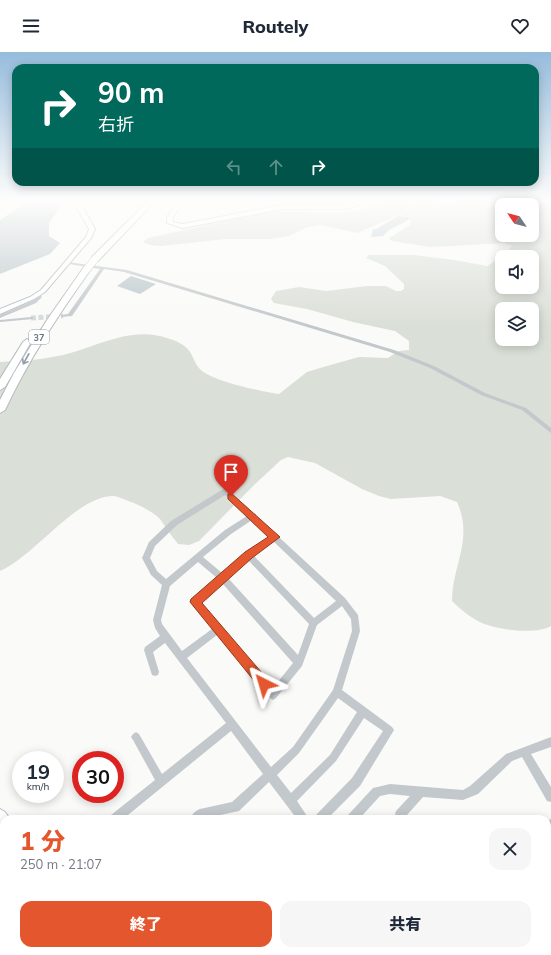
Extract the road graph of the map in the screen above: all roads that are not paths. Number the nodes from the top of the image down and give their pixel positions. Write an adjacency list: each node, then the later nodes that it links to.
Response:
1 (85, 242): 5 (street)
2 (107, 242): 4 (main road, 37)
3 (109, 242): 4 (main road, 37)
4 (92, 259): 6 (main road, 37, bridge)
5 (69, 263): 7 (street); 8 (street)
6 (84, 268): 14 (main road, 37); 15 (main road, 37, one-way to 15)
7 (103, 268): 10 (street); 16 (street)
8 (37, 295): 9 (street); 11 (street)
9 (0, 312)
10 (63, 316)
11 (0, 317)
12 (31, 318): 13 (street)
13 (0, 320)
14 (2, 383)
15 (0, 410)
16 (551, 431)
17 (253, 516): 18 (street); 20 (street); 22 (street)
18 (275, 537): 19 (street); 23 (street)
19 (248, 555): 21 (street); 24 (street)
20 (197, 557): 21 (street); 22 (street)
21 (222, 578): 25 (street); 28 (street)
22 (166, 584): 26 (street)
23 (342, 601): 24 (street); 30 (street)
24 (314, 624): 28 (street)
25 (218, 630): 27 (street); 28 (street)
26 (166, 637): 27 (street); 29 (street)
27 (181, 658): 32 (street)
28 (299, 663)
29 (155, 672)
30 (337, 692): 31 (street); 36 (street)
31 (363, 711): 40 (street); 44 (street)
32 (232, 724): 36 (street); 37 (street)
33 (136, 737): 37 (street)
34 (551, 742): 35 (street)
35 (524, 751): 38 (street); 39 (street)
36 (269, 774): 40 (street); 42 (street)
37 (161, 782): 41 (street)
38 (420, 792): 45 (street); 46 (street)
39 (551, 796)
40 (290, 801): 43 (street)
41 (120, 815)
42 (199, 815)
43 (301, 815)
44 (324, 815)
45 (356, 815)
46 (402, 815)

